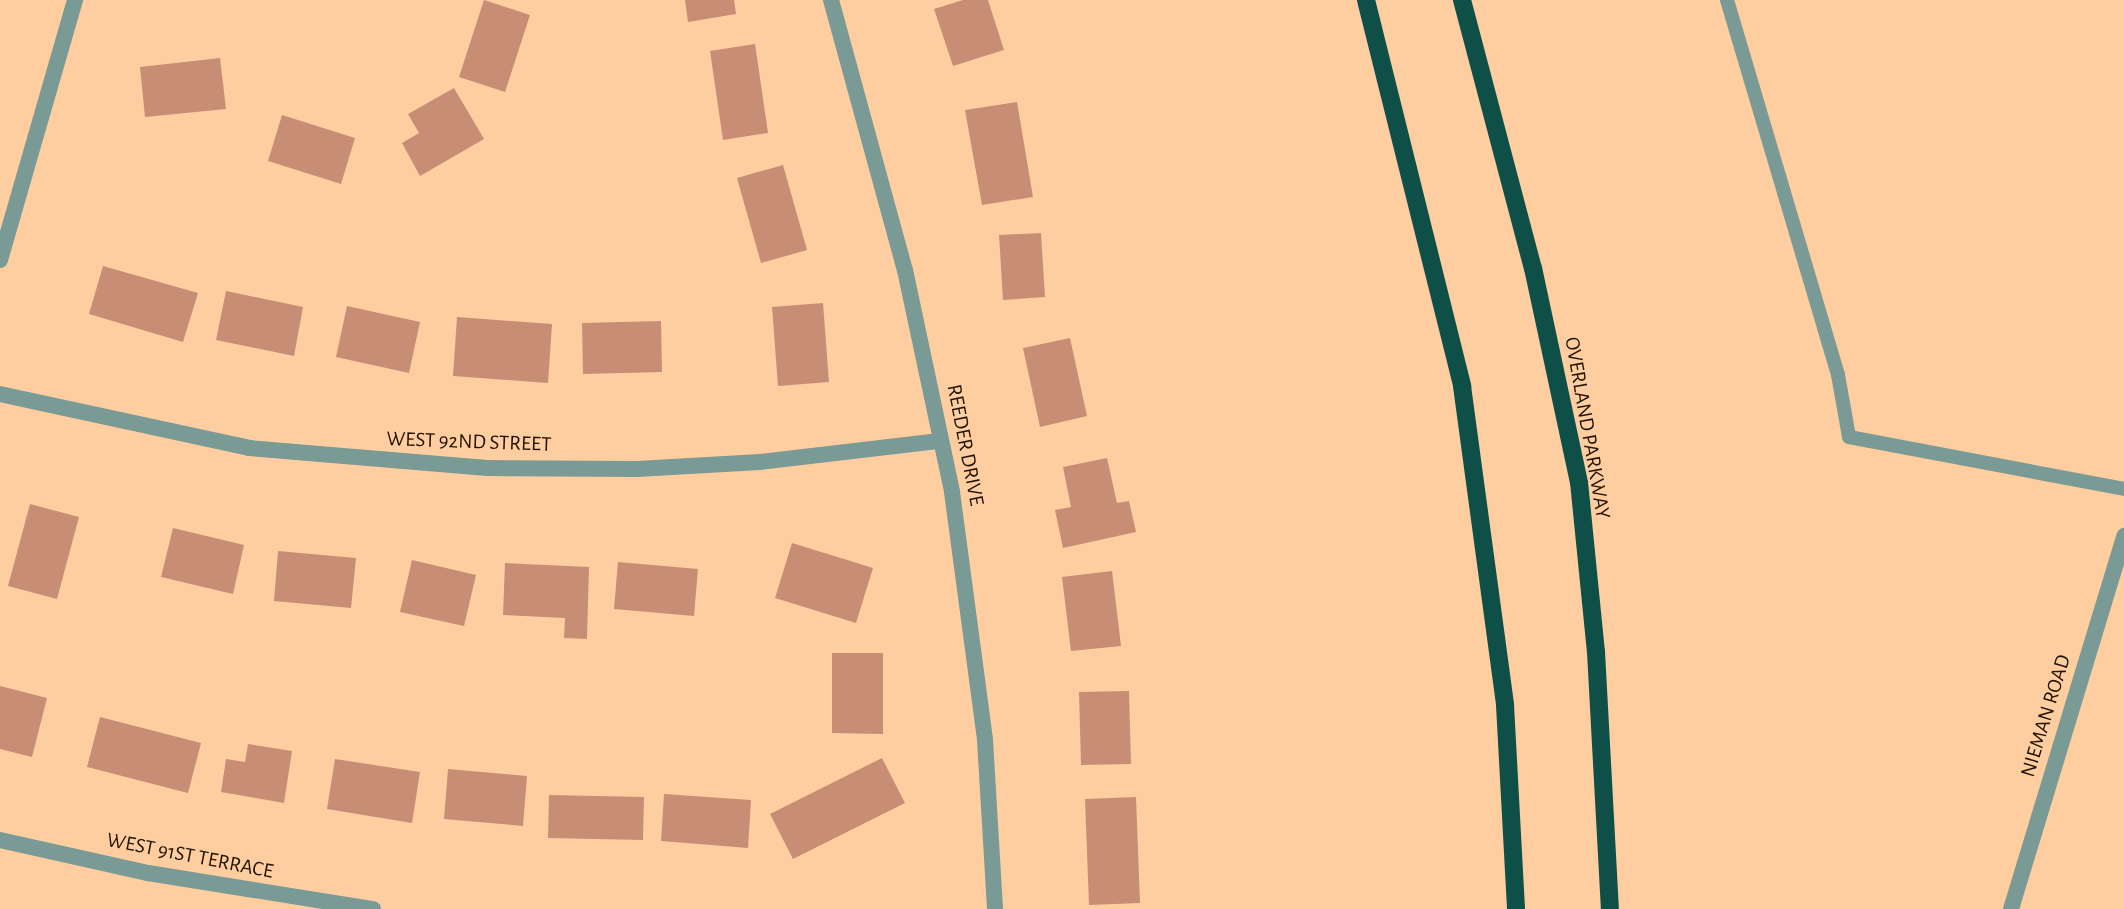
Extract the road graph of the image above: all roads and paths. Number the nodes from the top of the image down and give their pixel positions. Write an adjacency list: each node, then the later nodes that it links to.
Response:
1 (75, 0): 6 (street)
2 (831, 0): 8 (street, REEDER DRIVE)
3 (1366, 0): 14 (highway)
4 (1462, 0): 15 (highway, OVERLAND PARKWAY)
5 (1727, 0): 9 (lane)
6 (0, 260)
7 (0, 394): 8 (street, WEST 92ND STREET)
8 (940, 441): 13 (street, REEDER DRIVE)
9 (2124, 489)
10 (2124, 536): 16 (street, NIEMAN ROAD)
11 (0, 840): 12 (street, WEST 91ST TERRACE)
12 (373, 909)
13 (995, 909)
14 (1516, 909)
15 (1611, 909)
16 (2011, 909)

